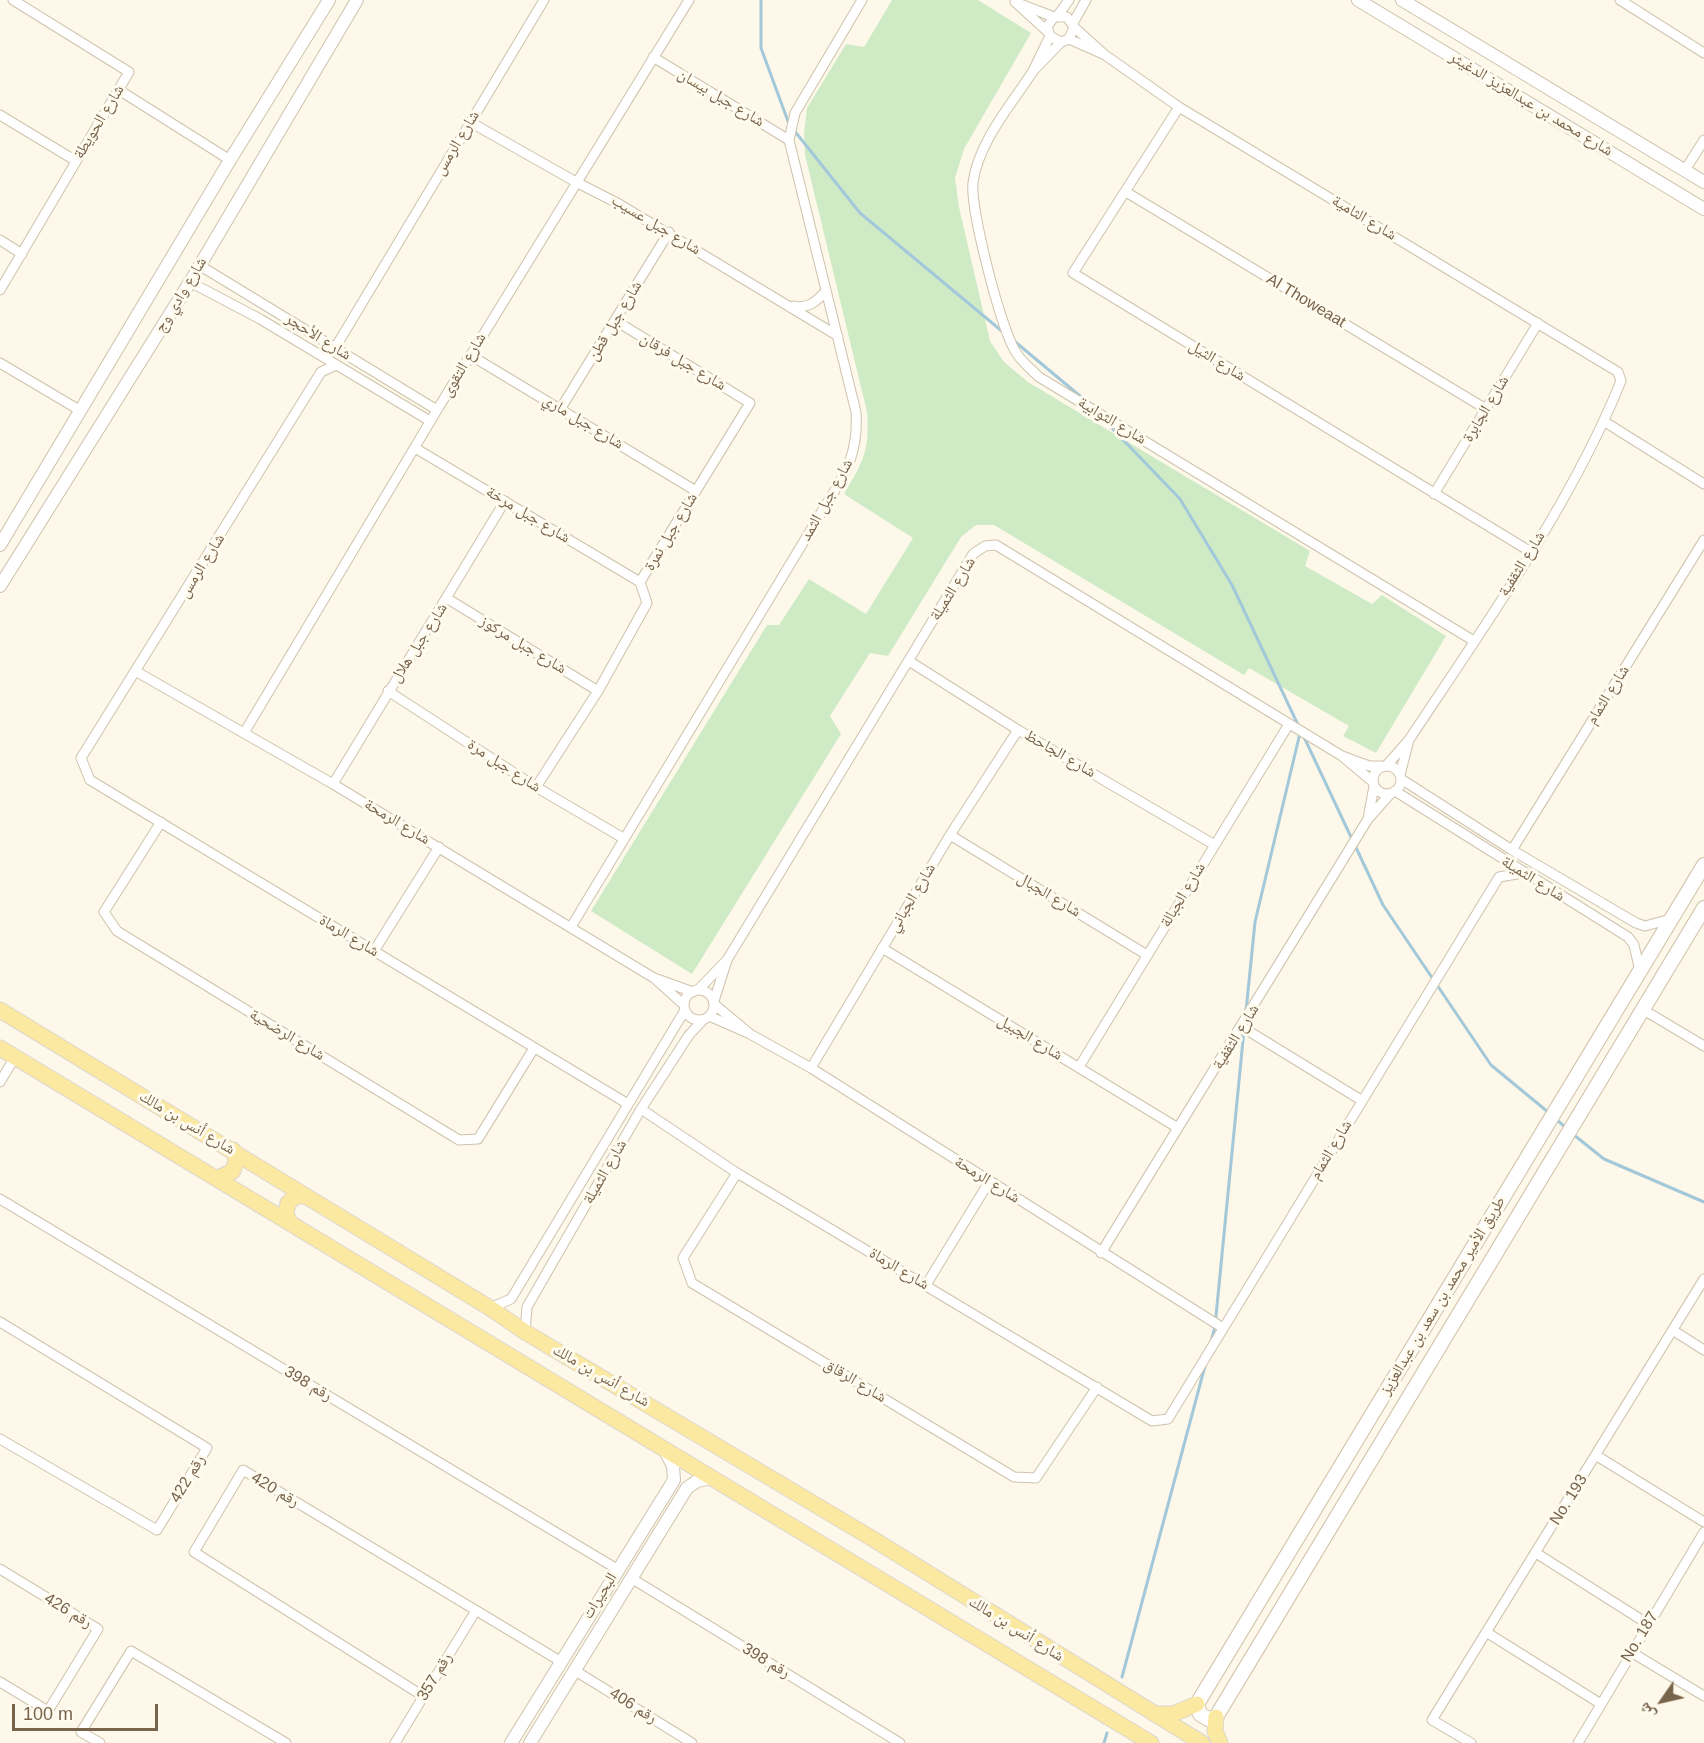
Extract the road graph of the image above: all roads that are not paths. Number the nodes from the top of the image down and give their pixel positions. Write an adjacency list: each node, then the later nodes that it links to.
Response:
1 (13, 0): 23 (street, شارع الحويطة)
2 (329, 0): 29 (street, شارع وادي وج)
3 (357, 0): 39 (street, شارع وادي وج)
4 (544, 0): 26 (street, شارع الرمس)
5 (689, 0): 21 (street, شارع التقوى)
6 (862, 0): 27 (street, شارع جبل الثمد)
7 (1086, 0): 14 (street)
8 (1358, 0): 20 (street, شارع محمد بن عبدالعزيز الدغيثر)
9 (1403, 0): 16 (street, شارع محمد بن عبدالعزيز الدغيثر)
10 (1620, 0): 18 (street)
11 (1013, 1): 13 (street); 15 (street)
12 (1068, 1): 13 (street)
13 (1056, 16): 14 (street); 15 (street)
14 (1073, 25): 17 (street); 19 (street)
15 (1049, 34): 17 (street); 22 (street)
16 (1464, 37): 20 (street); 31 (street, شارع محمد بن عبدالعزيز الدغيثر)
17 (1065, 40): 19 (street); 22 (street)
18 (1704, 53)
19 (1105, 55): 24 (street, شارع الثامية)
20 (1451, 56): 35 (street, شارع محمد بن عبدالعزيز الدغيثر)
21 (653, 57): 27 (street, شارع جبل بيسان); 32 (street, شارع التقوى)
22 (1033, 71): 74 (street, شارع الثوابية)
23 (119, 90): 29 (street); 30 (street, شارع الحويطة)
24 (1179, 107): 34 (street, شارع الثيل); 47 (street, شارع الثامية)
25 (0, 115): 30 (street)
26 (470, 122): 32 (street, شارع جبل عسيب); 49 (street, شارع الرمس)
27 (789, 140): 42 (street, شارع جبل الثمد)
28 (1704, 140): 31 (street)
29 (230, 160): 60 (street, شارع وادي وج)
30 (76, 161): 38 (street, شارع الحويطة)
31 (1685, 170): 33 (street, شارع محمد بن عبدالعزيز الدغيثر)
32 (576, 182): 36 (street, شارع جبل عسيب); 51 (street, شارع التقوى)
33 (1704, 182)
34 (1126, 192): 58 (street, Al Thoweaat); 66 (street, شارع الثيل)
35 (1704, 209)
36 (669, 232): 43 (street, شارع جبل عسيب); 46 (street, شارع جبل قطن)
37 (0, 240): 38 (street)
38 (22, 254): 41 (street, شارع الحويطة)
39 (199, 265): 40 (street, شارع وادي وج); 44 (street, شارع الأحجر)
40 (190, 282): 45 (street, شارع الأحجر); 72 (street, شارع وادي وج)
41 (0, 290)
42 (826, 291): 43 (street); 48 (street, شارع جبل الثمد)
43 (788, 305): 48 (street, شارع جبل عسيب)
44 (268, 306): 45 (street); 49 (street, شارع الأحجر)
45 (260, 319): 50 (street, شارع الأحجر)
46 (616, 321): 56 (street, شارع جبل فرقان); 57 (street, شارع جبل قطن)
47 (1538, 323): 55 (street, شارع الثامية); 58 (street, شارع الجابرة)
48 (838, 336): 94 (street, شارع جبل الثمد)
49 (335, 348): 59 (street, شارع الأحجر)
50 (318, 355): 53 (street, شارع الأحجر); 54 (street)
51 (470, 355): 57 (street, شارع جبل ماري); 59 (street, شارع التقوى)
52 (0, 363): 60 (street)
53 (336, 365): 54 (street); 61 (street, شارع الأحجر)
54 (321, 372): 76 (street, شارع الرمس)
55 (1622, 381): 62 (street, شارع الثقفية)
56 (750, 403): 65 (street, شارع جبل نمرة)
57 (561, 408): 65 (street, شارع جبل ماري)
58 (1486, 409): 66 (street, شارع الجابرة)
59 (437, 410): 61 (street, شارع التقوى)
60 (81, 411): 68 (street, شارع وادي وج)
61 (430, 421): 63 (street, شارع التقوى)
62 (1605, 422): 64 (street); 70 (street, شارع الثقفية)
63 (415, 448): 67 (street, شارع جبل مرخة); 81 (street, شارع التقوى)
64 (1704, 484)
65 (696, 491): 71 (street, شارع جبل نمرة)
66 (1434, 494): 70 (street, شارع الثيل)
67 (505, 501): 71 (street, شارع جبل مرخة); 73 (street, شارع جبل هلال)
68 (2, 539)
69 (1704, 540): 97 (street, شارع الثمام)
70 (1531, 552): 74 (street, شارع الثقفية)
71 (640, 582): 78 (street, شارع جبل نمرة)
72 (0, 586)
73 (448, 599): 77 (street, شارع جبل هلال); 78 (street, شارع جبل مركوز)
74 (1474, 641): 82 (street, شارع الثقفية)
75 (909, 661): 79 (street, شارع الثميلة); 80 (street, شارع الجاحظ); 108 (street, شارع الثميلة)
76 (137, 672): 81 (street, شارع الرمحة); 84 (street, شارع الرمس)
77 (388, 691): 87 (street, شارع جبل هلال); 89 (street, شارع جبل مرة)
78 (598, 691): 89 (street, شارع جبل نمرة)
79 (1289, 724): 83 (street, شارع الثميلة); 95 (street, شارع الجبالة)
80 (1018, 730): 93 (street, شارع الجباني); 95 (street, شارع الجاحظ)
81 (244, 733): 87 (street, شارع الرمحة)
82 (1409, 740): 85 (street); 86 (street)
83 (1342, 756): 85 (street); 88 (street)
84 (81, 759): 92 (street, شارع الرماة)
85 (1384, 766): 86 (street); 88 (street)
86 (1400, 777): 90 (street); 97 (street, شارع الثميلة)
87 (333, 784): 96 (street, شارع الرمحة)
88 (1374, 784): 90 (street); 91 (street)
89 (536, 786): 94 (street, شارع جبل مرة)
90 (1393, 792): 91 (street); 98 (street, شارع الثميلة)
91 (1368, 819): 117 (street, شارع الثقفية)
92 (160, 822): 106 (street, شارع الرماة); 121 (street, شارع الرضحية)
93 (950, 835): 105 (street, شارع الجباني); 107 (street, شارع الجبال)
94 (623, 838): 104 (street, شارع جبل الثمد)
95 (1213, 844): 107 (street, شارع الجبالة)
96 (439, 848): 104 (street, شارع الرمحة); 106 (street)
97 (1512, 850): 103 (street, شارع الثميلة)
98 (1496, 856): 100 (street, شارع الثميلة); 101 (street)
99 (1704, 865): 103 (main road, طريق الأمير محمد بن سعد بن عبدالعزيز)
100 (1523, 873): 101 (street); 109 (street, شارع الثميلة)
101 (1499, 877): 126 (street, شارع الثمام)
102 (1704, 908): 114 (main road, طريق الأمير محمد بن سعد بن عبدالعزيز)
103 (1671, 919): 109 (main road, طريق الأمير محمد بن سعد بن عبدالعزيز)
104 (571, 927): 110 (street, شارع الرمحة)
105 (882, 948): 123 (street, شارع الجبيل); 124 (street, شارع الجباني)
106 (374, 951): 121 (street, شارع الرماة)
107 (1147, 955): 123 (street, شارع الجبالة)
108 (727, 960): 111 (street); 112 (street)
109 (1640, 971): 169 (main road, طريق الأمير محمد بن سعد بن عبدالعزيز)
110 (654, 978): 111 (street); 113 (street)
111 (695, 991): 112 (street); 113 (street)
112 (714, 1003): 116 (street); 118 (street)
113 (684, 1007): 116 (street); 127 (street, شارع الثميلة)
114 (1642, 1009): 119 (street); 172 (main road, طريق الأمير محمد بن سعد بن عبدالعزيز)
115 (0, 1010): 130 (main road, شارع أنس بن مالك)
116 (706, 1018): 118 (street); 128 (street, شارع الثميلة)
117 (1242, 1027): 126 (street); 129 (street, شارع الثقفية)
118 (750, 1034): 124 (street, شارع الرمحة)
119 (1704, 1046)
120 (0, 1048): 122 (main road, شارع أنس بن مالك)
121 (534, 1048): 127 (street, شارع الرماة)
122 (15, 1057): 125 (street); 132 (main road, شارع أنس بن مالك)
123 (1079, 1067): 129 (street, شارع الجبيل)
124 (811, 1068): 133 (street, شارع الرمحة)
125 (0, 1082)
126 (1361, 1100): 142 (street, شارع الثمام)
127 (628, 1104): 140 (street, شارع الثميلة)
128 (641, 1109): 131 (street, شارع الرماة); 144 (street, شارع الثميلة)
129 (1178, 1128): 137 (street, شارع الثقفية)
130 (233, 1150): 132 (main road); 134 (main road, شارع أنس بن مالك)
131 (738, 1173): 139 (street, شارع الرماة); 146 (street, شارع الرقاق)
132 (218, 1179): 136 (main road, شارع أنس بن مالك)
133 (989, 1182): 137 (street, شارع الرمحة); 139 (street)
134 (306, 1196): 136 (main road); 140 (main road, شارع أنس بن مالك)
135 (0, 1199): 158 (street, رقم 398)
136 (290, 1223): 149 (main road, شارع أنس بن مالك)
137 (1101, 1253): 142 (street, شارع الرمحة)
138 (1704, 1280): 143 (street, No. 193)
139 (926, 1285): 146 (street, شارع الرماة)
140 (490, 1308): 144 (main road, شارع أنس بن مالك)
141 (0, 1322): 148 (street, رقم 422)
142 (1223, 1328): 147 (street, شارع الثمام)
143 (1674, 1331): 145 (street); 150 (street, No. 193)
144 (525, 1332): 171 (main road, شارع أنس بن مالك)
145 (1704, 1350)
146 (1097, 1387): 147 (street, شارع الرماة)
147 (1161, 1420)
148 (0, 1439)
149 (664, 1449): 151 (main road, شارع أنس بن مالك); 152 (street, البحيرات)
150 (1597, 1455): 154 (street); 156 (street, No. 193)
151 (712, 1479): 153 (street, البحيرات); 173 (main road, شارع أنس بن مالك)
152 (662, 1498): 153 (street); 158 (street, البحيرات)
153 (674, 1509): 159 (street, البحيرات)
154 (1704, 1522)
155 (1704, 1532): 161 (street, No. 187)
156 (1536, 1554): 161 (street); 162 (street, No. 193)
157 (0, 1569): 166 (street, رقم 426)
158 (616, 1569): 164 (street, البحيرات)
159 (631, 1578): 165 (street, البحيرات); 180 (street, رقم 398)
160 (475, 1612): 164 (street, رقم 420); 167 (street, رقم 357); 167 (street, رقم 420)
161 (1648, 1624): 163 (street, No. 187)
162 (1486, 1632): 170 (street); 184 (street, No. 193)
163 (1631, 1652): 168 (street); 170 (street, No. 187)
164 (560, 1661): 177 (street, البحيرات)
165 (574, 1670): 178 (street, البحيرات); 179 (street, رقم 406)
166 (0, 1682)
167 (423, 1696): 176 (street, رقم 357)
168 (1704, 1696)
169 (1197, 1704): 171 (main road); 172 (main road)
170 (1601, 1704): 185 (street, No. 187)
171 (1152, 1714): 182 (main road, شارع أنس بن مالك)
172 (1216, 1717): 183 (main road)
173 (1138, 1738): 181 (main road, شارع أنس بن مالك)
174 (100, 1743): 175 (street)
175 (286, 1743)
176 (395, 1743)
177 (511, 1743)
178 (530, 1743)
179 (692, 1743)
180 (900, 1743)
181 (1151, 1743)
182 (1202, 1743)
183 (1220, 1743)
184 (1471, 1743)
185 (1578, 1743)

